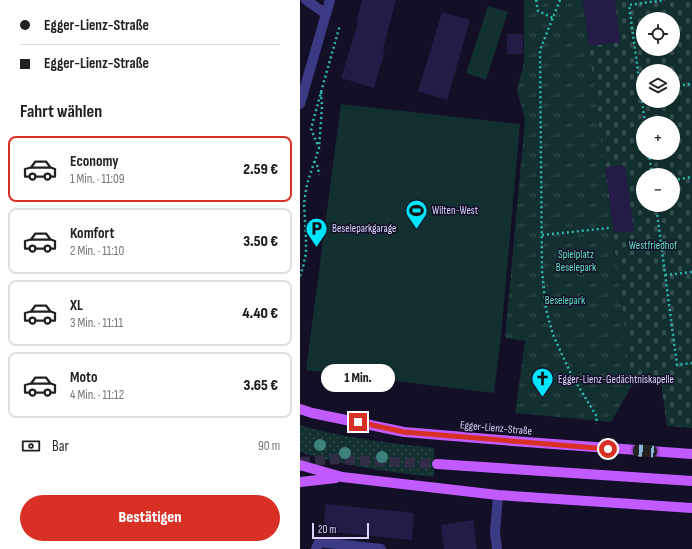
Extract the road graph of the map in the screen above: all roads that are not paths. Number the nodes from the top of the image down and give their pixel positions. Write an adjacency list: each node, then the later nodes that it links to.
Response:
1 (306, 0): 3 (street)
2 (330, 0): 3 (street)
3 (326, 14): 4 (street)
4 (300, 104)
5 (300, 409): 6 (main road, Egger-Lienz-Straße)
6 (692, 454)
7 (437, 464): 10 (main road)
8 (300, 465): 9 (main road)
9 (342, 477): 11 (main road); 12 (main road)
10 (692, 481)
11 (300, 482)
12 (498, 495): 13 (main road); 16 (street)
13 (692, 508)
14 (316, 549): 15 (street)
15 (381, 549)
16 (497, 549)

